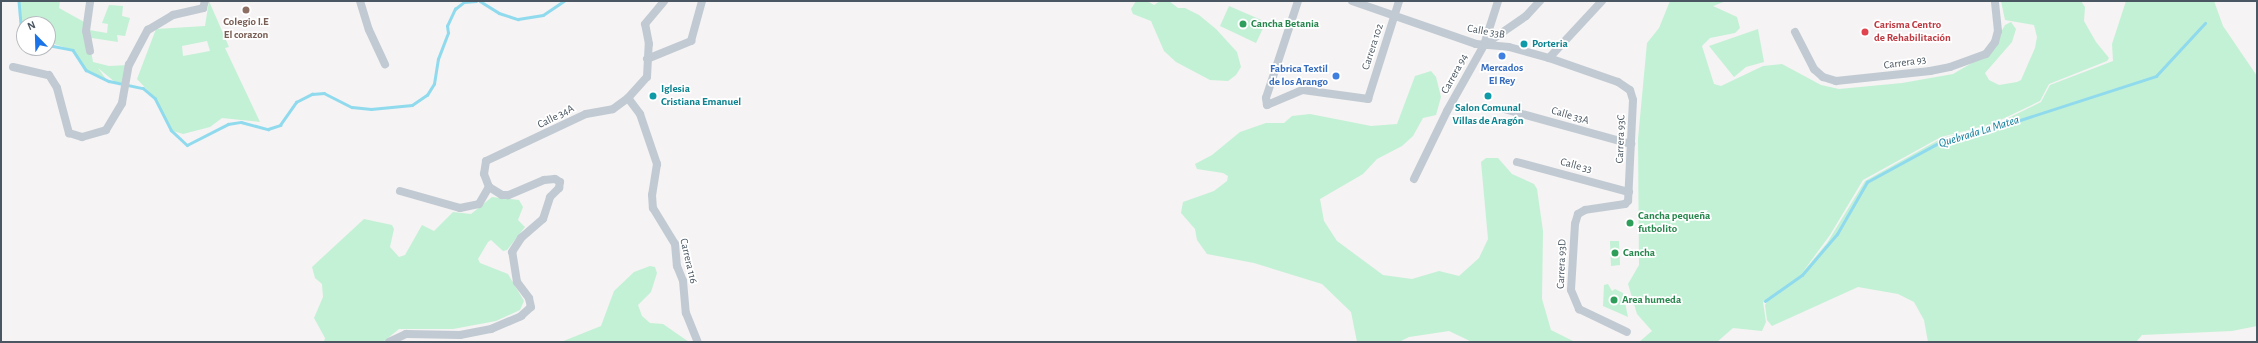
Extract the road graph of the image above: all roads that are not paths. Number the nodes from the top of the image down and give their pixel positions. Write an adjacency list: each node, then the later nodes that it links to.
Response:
1 (90, 1): 16 (street)
2 (205, 1): 20 (street)
3 (360, 1): 19 (street)
4 (664, 1): 18 (street, Calle 34A)
5 (702, 1): 18 (street)
6 (1298, 1): 13 (street, Carrera 102)
7 (1352, 1): 13 (street, Calle 33B)
8 (1399, 1): 13 (street, Carrera 102)
9 (1498, 1): 15 (street)
10 (1540, 1): 15 (street, Carrera 94)
11 (1602, 1): 17 (street)
12 (1995, 1): 14 (street, Carrera 93)
13 (1394, 16): 15 (street, Calle 33B)
14 (1795, 32)
15 (1484, 45): 17 (street, Calle 33B); 26 (street, Carrera 94)
16 (90, 51)
17 (1549, 58): 21 (street, Calle 33B)
18 (647, 59): 22 (street, Calle 34A)
19 (385, 65)
20 (13, 67)
21 (1618, 82): 24 (street, Carrera 93C)
22 (628, 98): 27 (street, Calle 34A); 33 (street, Carrera 116)
23 (1504, 108): 24 (street, Calle 33A)
24 (1631, 144): 29 (street, Carrera 93C)
25 (1517, 162): 29 (street, Calle 33)
26 (1414, 179)
27 (489, 187): 28 (street); 32 (street)
28 (400, 191)
29 (1629, 192): 30 (street, Carrera 93C)
30 (1625, 204): 31 (street, Carrera 93D)
31 (1627, 332)
32 (389, 342)
33 (698, 342)

